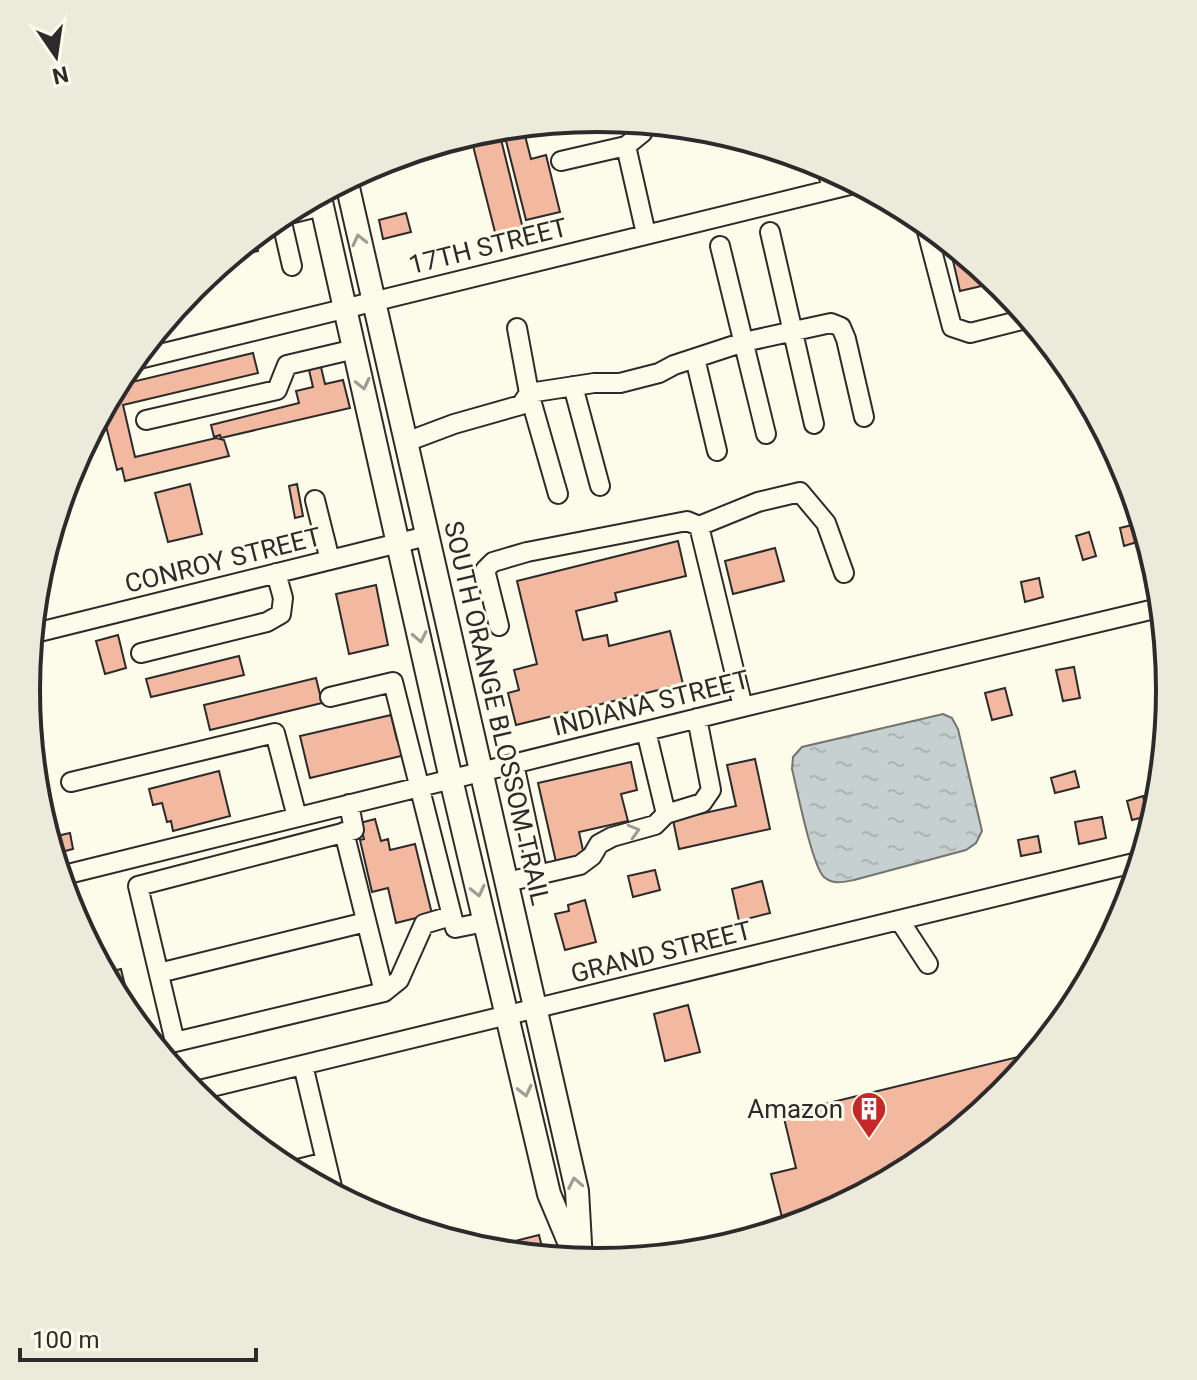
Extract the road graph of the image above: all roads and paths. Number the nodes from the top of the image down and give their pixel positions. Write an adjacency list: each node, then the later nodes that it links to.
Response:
1 (641, 134): 2 (street)
2 (626, 146): 3 (street); 11 (street)
3 (561, 161)
4 (830, 182): 6 (street)
5 (841, 187): 6 (street, 17TH STREET)
6 (832, 189): 11 (street, 17TH STREET)
7 (349, 190): 15 (main road, SOUTH ORANGE BLOSSOM TRAIL, one-way to 7)
8 (322, 204): 16 (main road, SOUTH ORANGE BLOSSOM TRAIL)
9 (284, 229): 14 (street)
10 (770, 232): 19 (street)
11 (646, 234): 15 (street, 17TH STREET)
12 (929, 241): 17 (street)
13 (720, 246): 20 (street)
14 (292, 266)
15 (373, 301): 16 (street, 17TH STREET); 30 (main road, SOUTH ORANGE BLOSSOM TRAIL)
16 (345, 308): 21 (main road, SOUTH ORANGE BLOSSOM TRAIL); 22 (street, 17TH STREET)
17 (1017, 321)
18 (517, 328): 25 (street)
19 (793, 331): 20 (street); 26 (street); 28 (street)
20 (744, 342): 23 (street); 29 (street)
21 (355, 349): 27 (street); 37 (main road, SOUTH ORANGE BLOSSOM TRAIL, one-way to 37)
22 (151, 356)
23 (695, 358): 24 (street); 31 (street)
24 (573, 386): 25 (street); 32 (street)
25 (529, 393): 30 (street); 33 (street)
26 (864, 417)
27 (146, 420)
28 (814, 424)
29 (766, 434)
30 (406, 442): 36 (main road, SOUTH ORANGE BLOSSOM TRAIL)
31 (717, 451)
32 (600, 486)
33 (558, 494)
34 (315, 500): 38 (street)
35 (699, 526): 40 (street); 42 (street); 46 (street)
36 (427, 536): 37 (street, CONROY STREET); 50 (main road, SOUTH ORANGE BLOSSOM TRAIL)
37 (399, 543): 38 (street, CONROY STREET); 51 (main road, SOUTH ORANGE BLOSSOM TRAIL, one-way to 51)
38 (330, 560): 39 (street, CONROY STREET)
39 (276, 573): 43 (street, CONROY STREET); 44 (street)
40 (844, 573)
41 (1151, 610): 46 (street, INDIANA STREET)
42 (499, 626)
43 (43, 631)
44 (141, 653)
45 (330, 697): 53 (street)
46 (743, 707): 47 (street, INDIANA STREET)
47 (697, 718): 48 (street, INDIANA STREET); 55 (street)
48 (646, 731): 49 (street, INDIANA STREET); 55 (street)
49 (514, 764): 50 (street, INDIANA STREET); 60 (street)
50 (481, 772): 51 (street, INDIANA STREET); 61 (main road, SOUTH ORANGE BLOSSOM TRAIL)
51 (451, 779): 53 (street, INDIANA STREET); 65 (main road, SOUTH ORANGE BLOSSOM TRAIL, one-way to 65)
52 (71, 782): 56 (street)
53 (420, 787): 54 (street, INDIANA STREET); 62 (street)
54 (349, 804): 56 (street, INDIANA STREET); 57 (street)
55 (666, 814): 60 (street, one-way to 55)
56 (297, 817): 59 (street, INDIANA STREET)
57 (344, 832): 64 (street); 67 (street)
58 (1129, 864): 63 (street, GRAND STREET)
59 (71, 873)
60 (538, 875): 61 (street)
61 (507, 882): 69 (main road, SOUTH ORANGE BLOSSOM TRAIL)
62 (451, 916): 65 (street); 68 (street)
63 (900, 921): 66 (street); 69 (street, GRAND STREET)
64 (366, 922): 67 (street); 68 (street)
65 (485, 922): 70 (main road, SOUTH ORANGE BLOSSOM TRAIL)
66 (928, 964)
67 (159, 973): 68 (street)
68 (384, 992)
69 (537, 1008): 70 (street, GRAND STREET); 77 (main road, SOUTH ORANGE BLOSSOM TRAIL, one-way to 69)
70 (508, 1015): 71 (street, GRAND STREET); 76 (main road, SOUTH ORANGE BLOSSOM TRAIL, one-way to 76)
71 (303, 1065): 72 (street, GRAND STREET); 73 (street)
72 (207, 1088)
73 (326, 1162): 74 (street); 75 (street)
74 (308, 1167)
75 (330, 1180)
76 (573, 1247)
77 (579, 1247)

